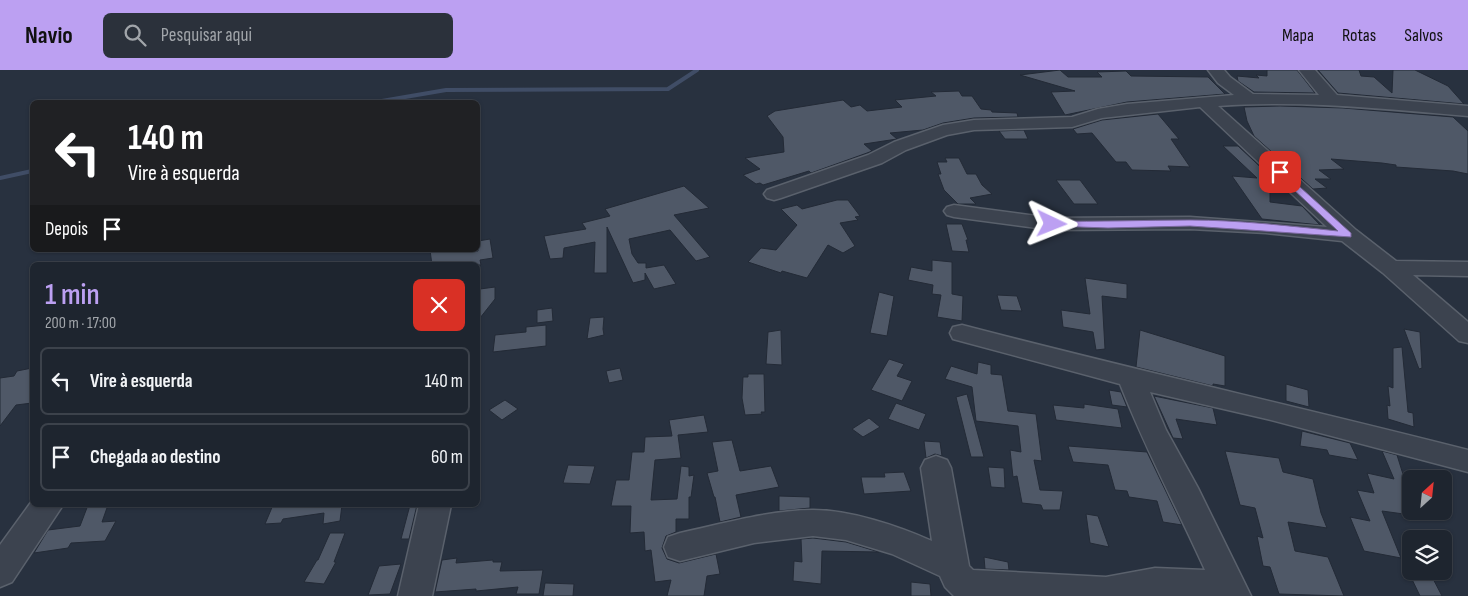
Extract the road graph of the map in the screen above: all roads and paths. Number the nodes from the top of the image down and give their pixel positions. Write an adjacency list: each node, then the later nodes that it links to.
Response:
1 (1216, 70): 3 (street)
2 (1307, 70): 4 (street)
3 (1246, 99): 4 (street); 5 (street)
4 (1332, 100): 6 (street)
5 (1204, 102): 7 (street); 9 (street)
6 (1464, 119)
7 (774, 194)
8 (954, 211): 9 (street)
9 (1348, 235): 10 (street)
10 (1391, 268): 11 (street); 13 (street)
11 (1468, 269)
12 (962, 333): 14 (street)
13 (1468, 335)
14 (1131, 378): 15 (street); 22 (street)
15 (1468, 461)
16 (936, 468): 20 (street)
17 (46, 507): 21 (street)
18 (435, 507): 23 (street)
19 (680, 547): 20 (street)
20 (952, 566): 22 (street)
21 (0, 572)
22 (1231, 591)
23 (415, 596)

